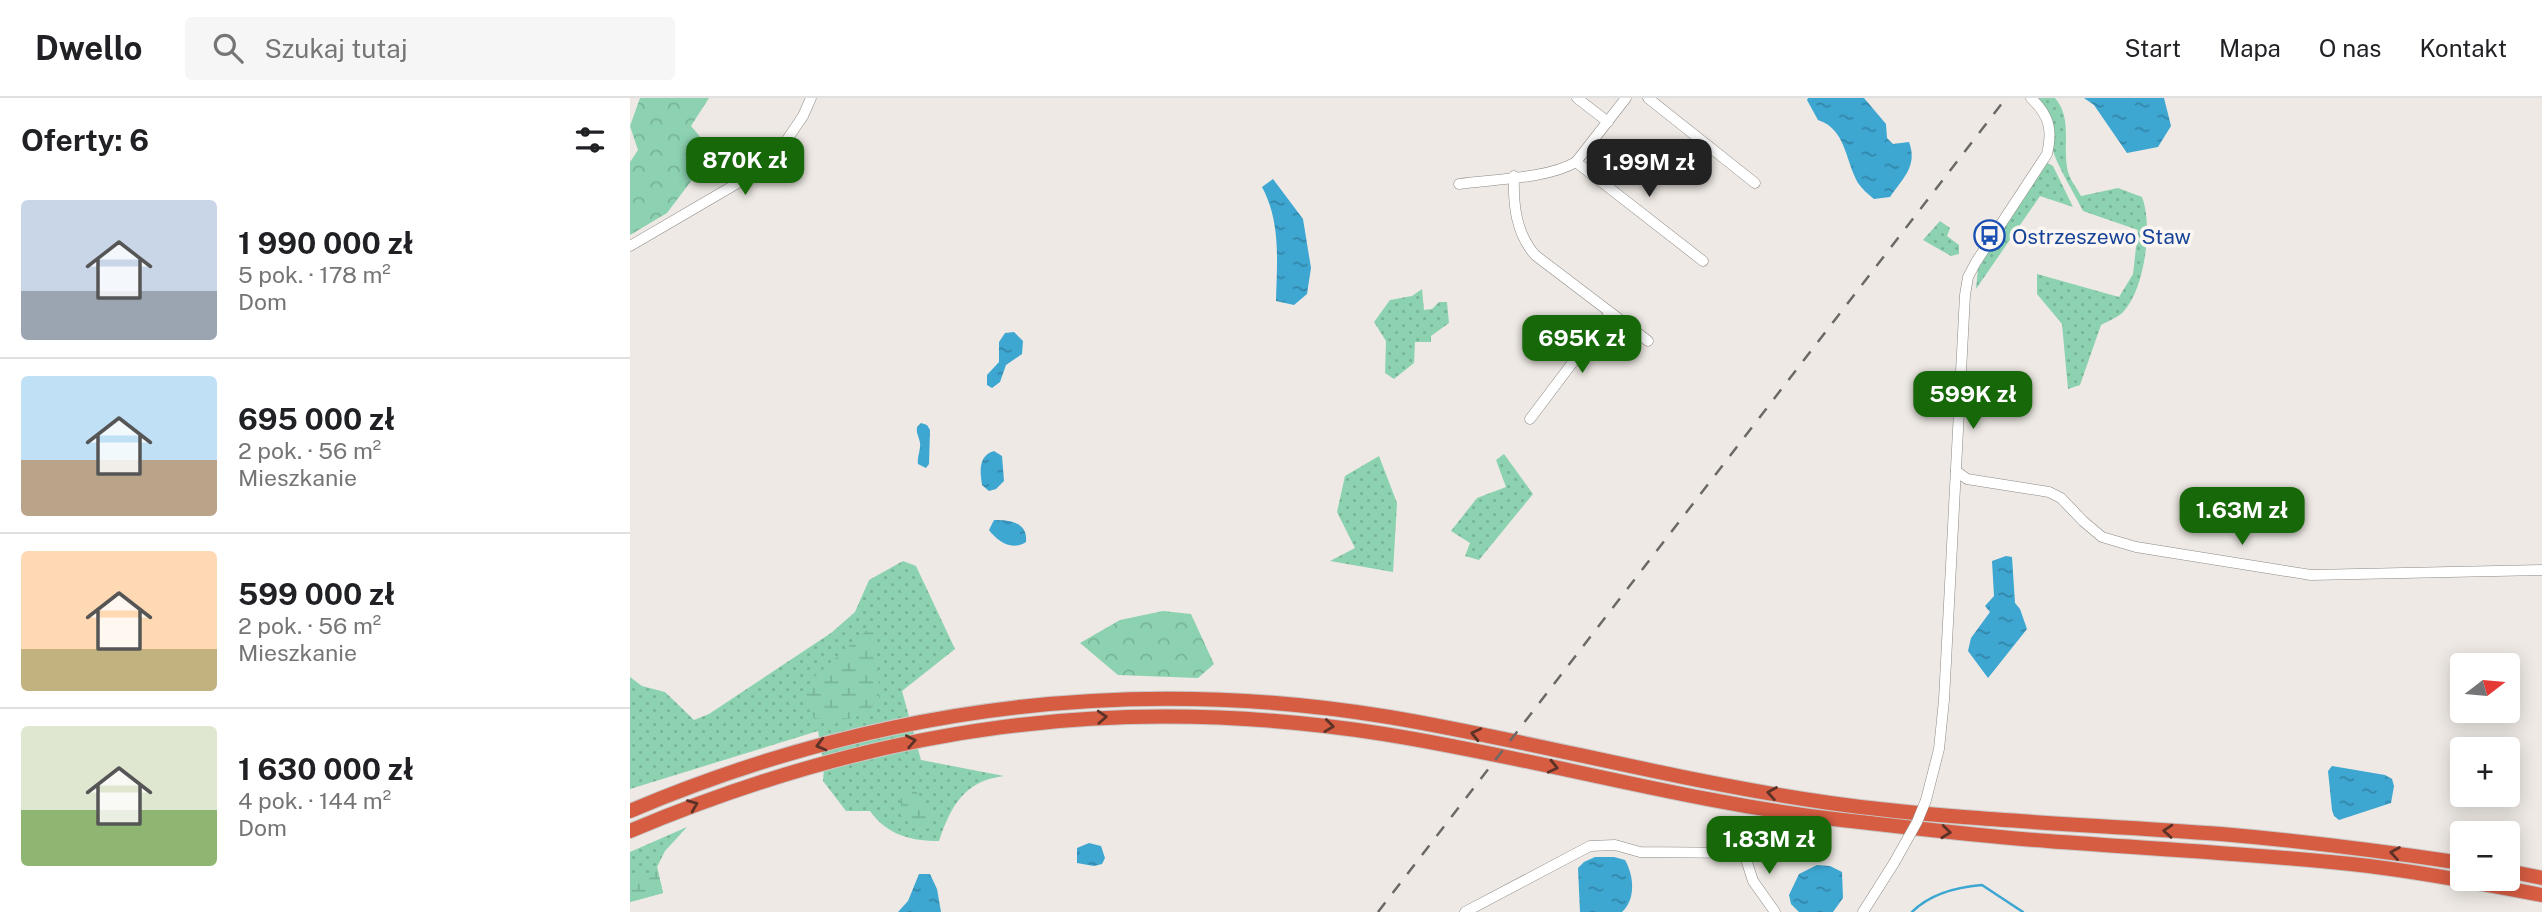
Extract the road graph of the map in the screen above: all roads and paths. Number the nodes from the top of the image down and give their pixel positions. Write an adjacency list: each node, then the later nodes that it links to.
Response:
1 (811, 98): 11 (street)
2 (1577, 98): 6 (street)
3 (1626, 98): 6 (street)
4 (1648, 98): 9 (street)
5 (2031, 98): 16 (street)
6 (1608, 122): 7 (street)
7 (1576, 162): 8 (street); 12 (street)
8 (1514, 176): 10 (street); 13 (street)
9 (1755, 183)
10 (1459, 184)
11 (630, 246)
12 (1703, 261)
13 (1610, 313): 14 (street); 15 (street)
14 (1648, 341)
15 (1530, 419)
16 (1956, 471): 17 (street); 26 (street, bridge)
17 (2542, 570)
18 (630, 811): 20 (highway, one-way to 18)
19 (630, 831): 23 (highway, one-way to 23)
20 (2450, 861)
21 (2520, 873): 22 (highway)
22 (2542, 878)
23 (2542, 895)
24 (1465, 912): 25 (street)
25 (1775, 912)
26 (1863, 912)

